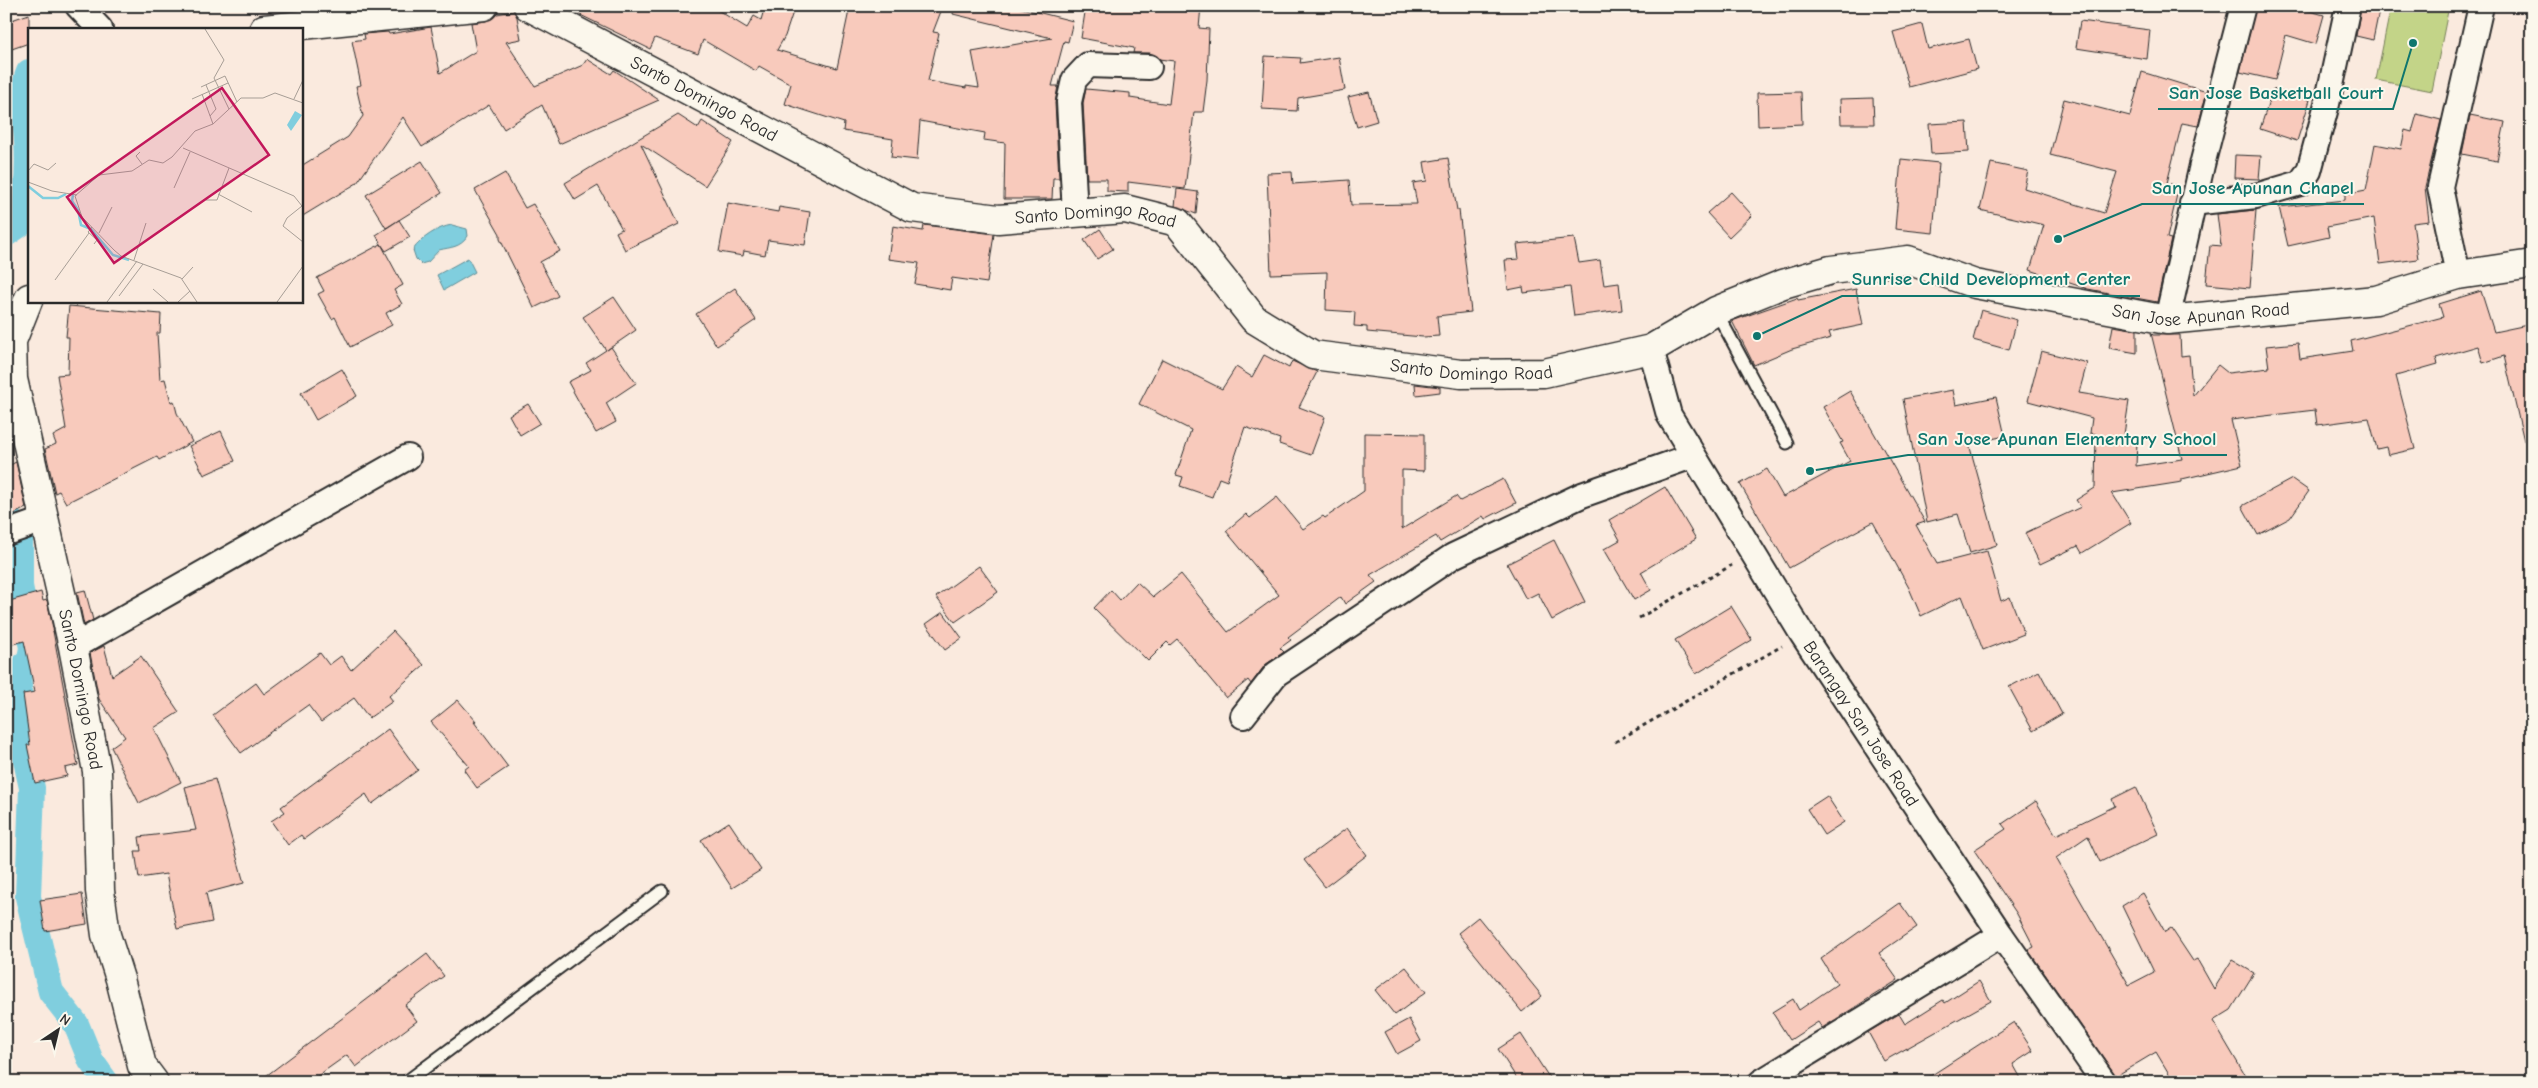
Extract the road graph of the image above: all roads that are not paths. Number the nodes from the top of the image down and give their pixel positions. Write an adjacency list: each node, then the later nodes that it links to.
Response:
1 (78, 6): 7 (street)
2 (484, 6): 8 (street)
3 (528, 6): 11 (street, Santo Domingo Road)
4 (2243, 6): 10 (street)
5 (2348, 6): 10 (street)
6 (2481, 6): 13 (street)
7 (99, 28)
8 (274, 28)
9 (1149, 67): 11 (street)
10 (2192, 204): 16 (street)
11 (1075, 214): 17 (street, Santo Domingo Road)
12 (2532, 264): 13 (street, San Jose Apunan Road)
13 (2458, 275): 16 (street, San Jose Apunan Road)
14 (28, 301): 21 (street, Santo Domingo Road)
15 (1716, 311): 16 (street, San Jose Apunan Road); 17 (street, San Jose Apunan Road); 18 (lane)
16 (2167, 320)
17 (1651, 348): 19 (street, Barangay San Jose Road)
18 (1787, 443)
19 (1692, 456): 23 (street); 25 (street, Barangay San Jose Road)
20 (408, 457): 22 (street)
21 (24, 527): 22 (street, Santo Domingo Road)
22 (73, 647): 26 (street, Santo Domingo Road)
23 (1243, 716)
24 (662, 890): 27 (lane)
25 (2001, 935): 28 (street); 29 (street, Barangay San Jose Road)
26 (154, 1082)
27 (406, 1082)
28 (1762, 1082)
29 (2104, 1082)

